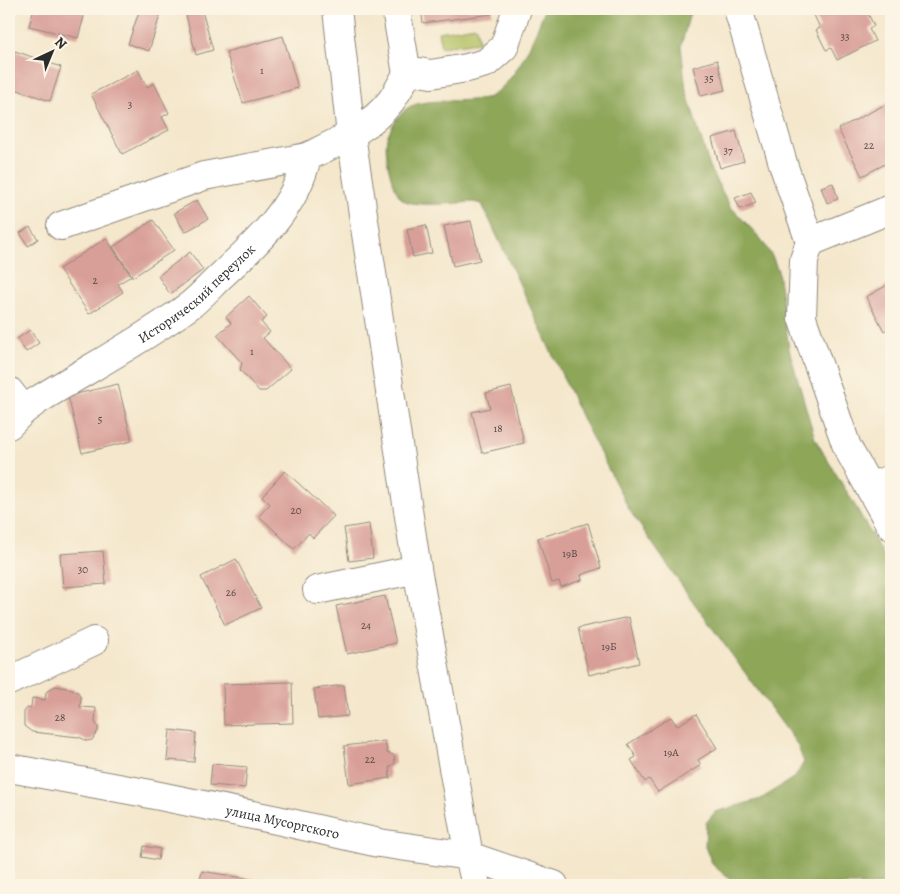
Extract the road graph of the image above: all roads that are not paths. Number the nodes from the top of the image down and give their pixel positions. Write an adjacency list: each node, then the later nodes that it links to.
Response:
1 (337, 9): 6 (street)
2 (396, 9): 5 (street)
3 (517, 9): 5 (street)
4 (738, 9): 10 (street)
5 (407, 74): 6 (street)
6 (351, 135): 7 (street); 14 (street)
7 (307, 157): 9 (street); 11 (street, Исторический переулок)
8 (891, 209): 10 (street)
9 (61, 226)
10 (810, 242): 12 (street)
11 (14, 408)
12 (880, 483): 13 (street)
13 (891, 526)
14 (417, 569): 15 (street); 19 (street)
15 (317, 590)
16 (94, 641): 17 (street)
17 (9, 681)
18 (9, 768): 19 (street, улица Мусоргского)
19 (469, 856): 20 (street); 21 (street, улица Мусоргского)
20 (476, 885)
21 (554, 885)

